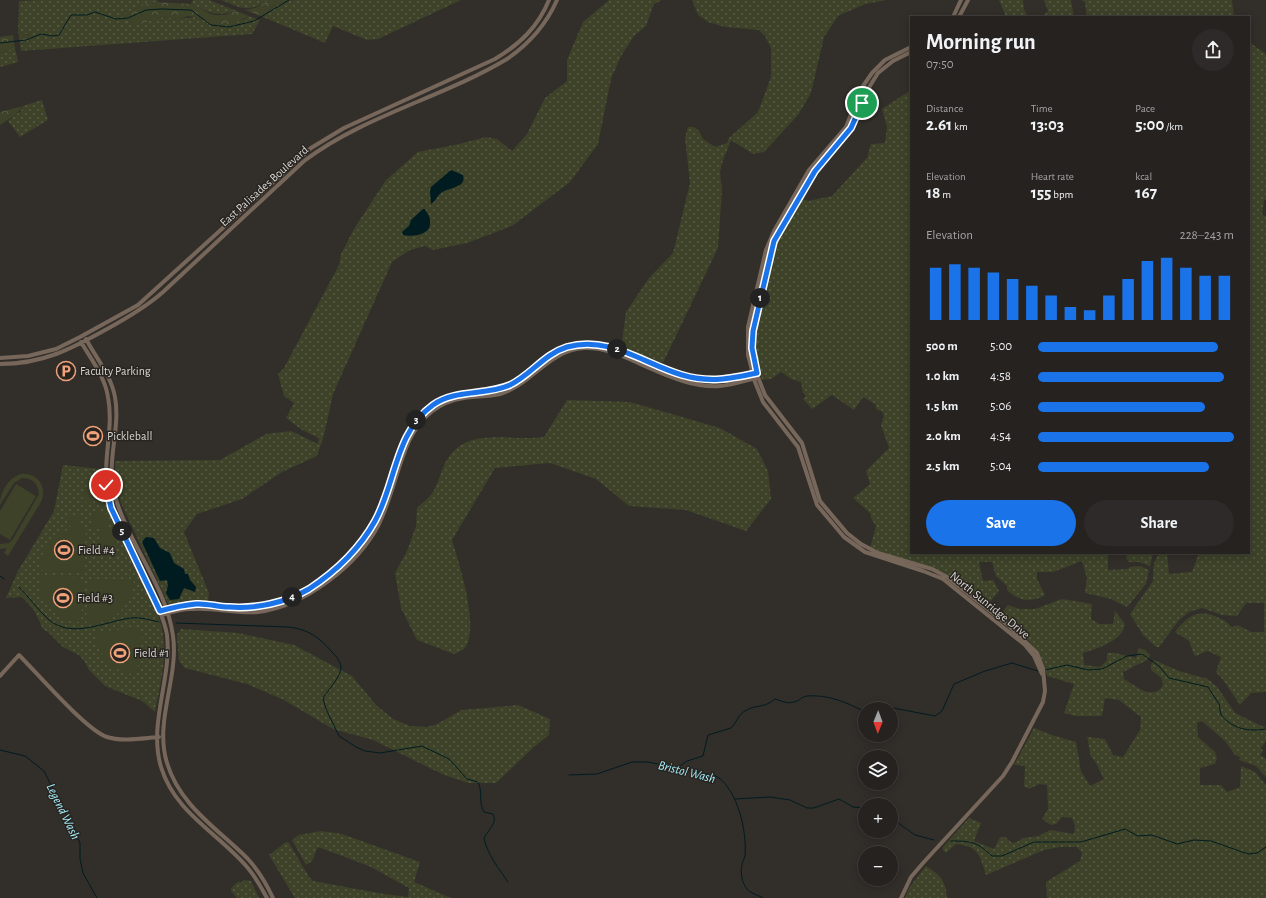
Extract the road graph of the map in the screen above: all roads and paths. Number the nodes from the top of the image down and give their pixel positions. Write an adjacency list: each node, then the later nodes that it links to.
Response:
1 (550, 0): 9 (street, East Palisades Boulevard)
2 (557, 0): 11 (street, East Palisades Boulevard)
3 (961, 0): 5 (street)
4 (968, 0): 6 (street)
5 (953, 16)
6 (960, 16)
7 (910, 48): 15 (street, North Sunridge Drive)
8 (910, 52): 15 (street, North Sunridge Drive)
9 (84, 335): 10 (street, East Palisades Boulevard); 11 (street)
10 (78, 338): 12 (street); 13 (street, East Palisades Boulevard)
11 (87, 340): 12 (street, East Palisades Boulevard); 16 (street)
12 (82, 344): 14 (street, East Palisades Boulevard); 17 (street)
13 (0, 358)
14 (0, 364)
15 (756, 376): 16 (street); 25 (street, North Sunridge Drive)
16 (167, 611): 17 (street); 20 (street)
17 (161, 613): 19 (street)
18 (0, 676): 19 (street)
19 (157, 737): 20 (street); 21 (street)
20 (164, 737): 22 (street)
21 (180, 804): 22 (street); 23 (street)
22 (203, 817): 24 (street)
23 (267, 898)
24 (273, 898)
25 (901, 898)

